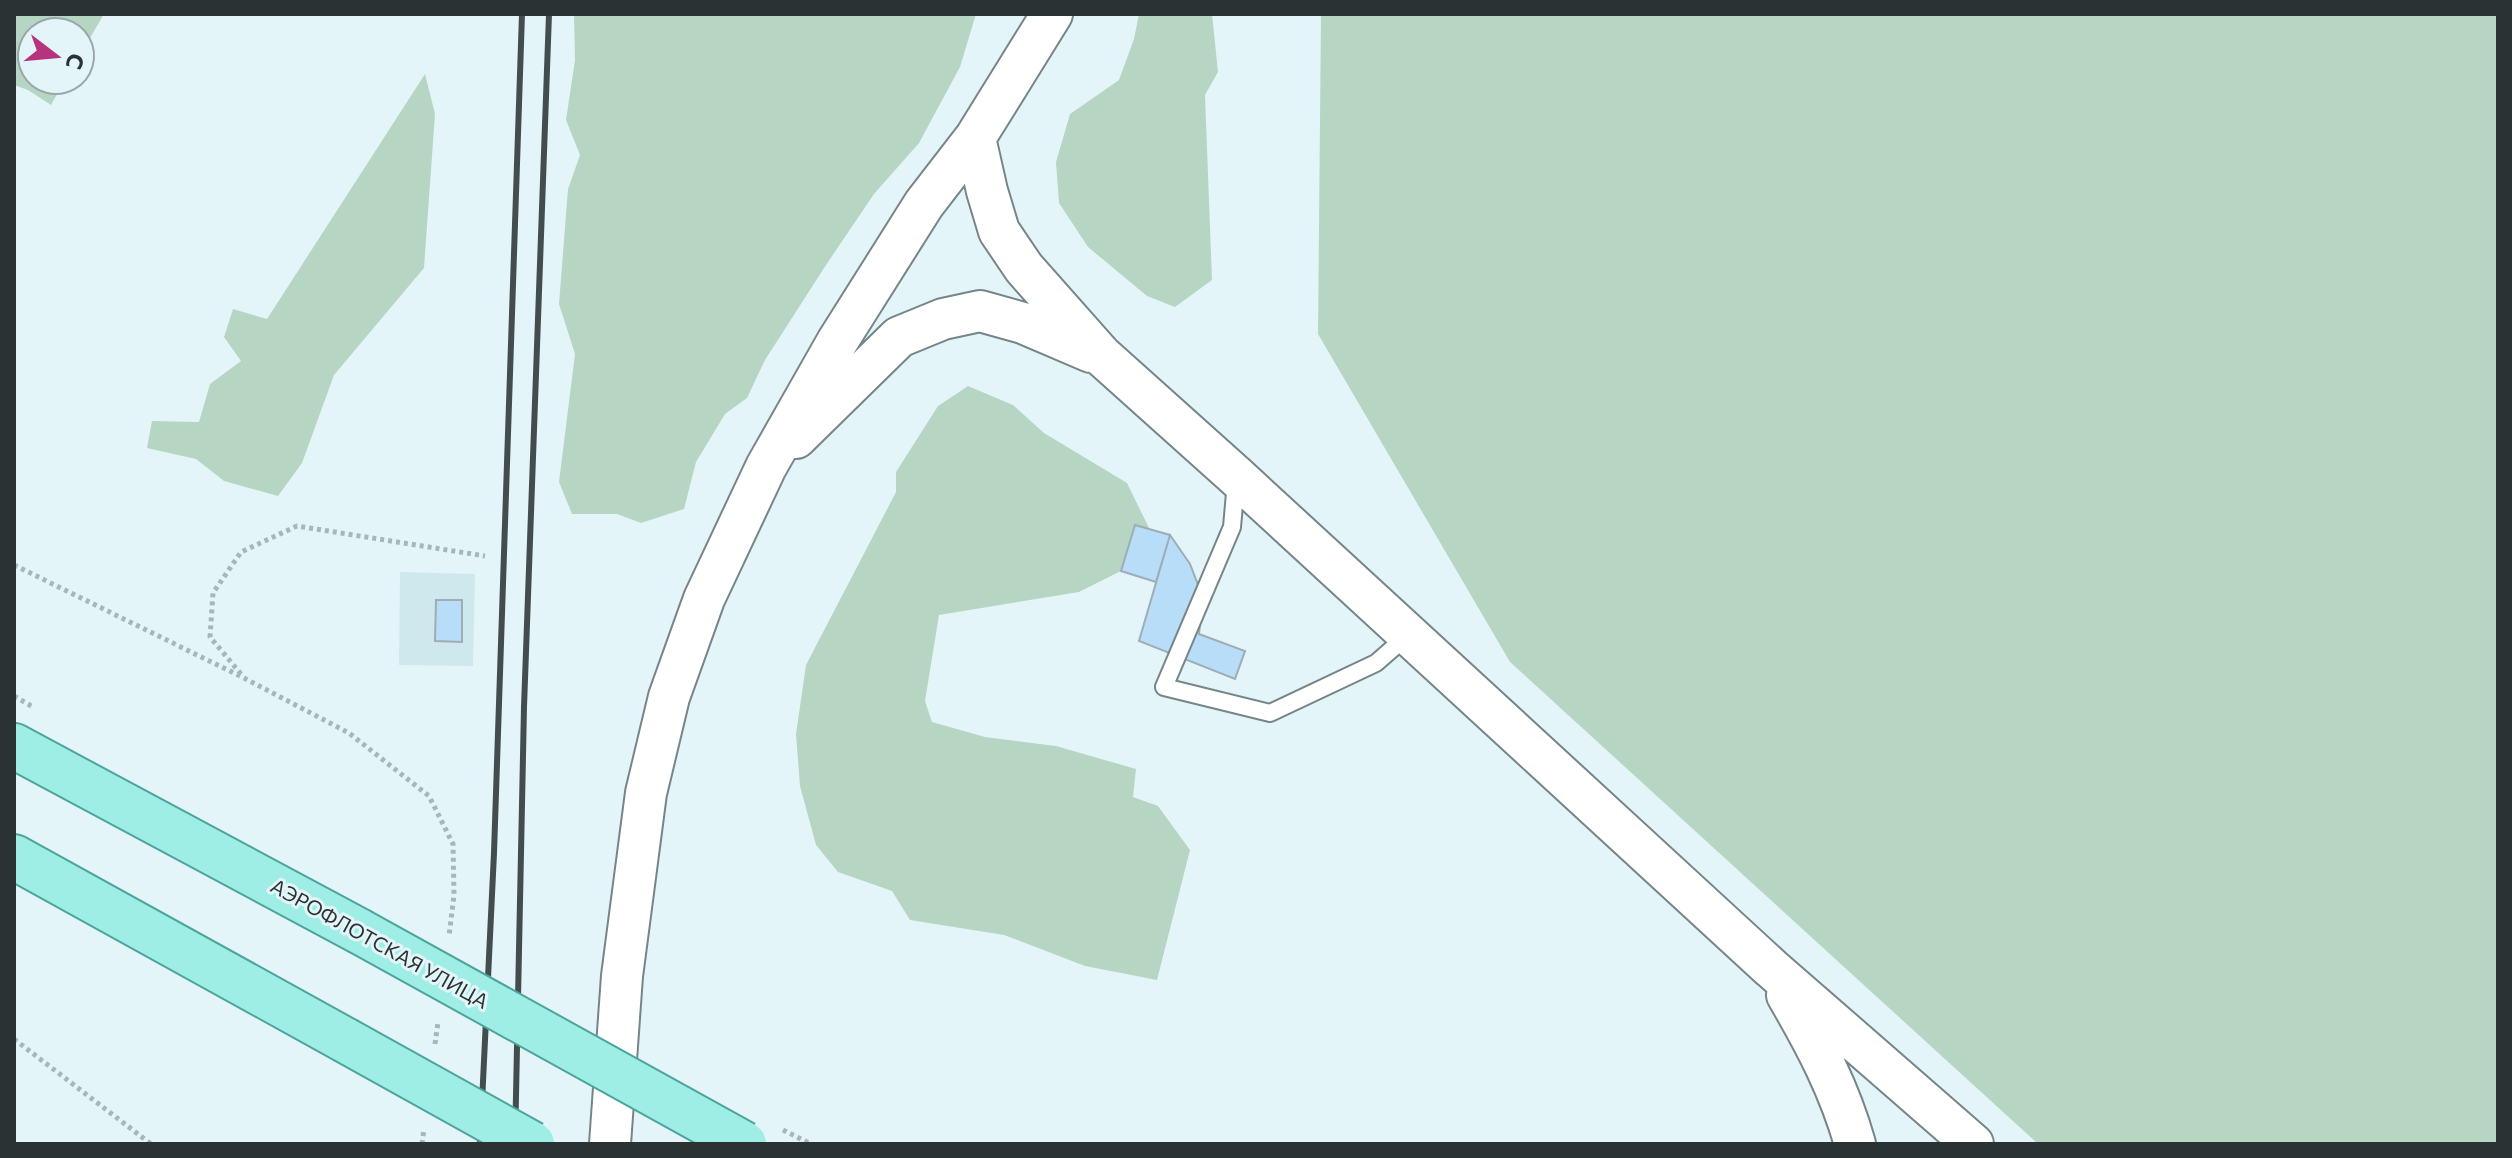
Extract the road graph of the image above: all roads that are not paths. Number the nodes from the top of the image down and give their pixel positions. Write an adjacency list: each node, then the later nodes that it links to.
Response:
1 (1052, 14): 2 (street)
2 (975, 138): 3 (street); 4 (street)
3 (1102, 356): 4 (street); 5 (street)
4 (766, 467): 12 (street)
5 (1237, 477): 6 (street); 6 (lane)
6 (1407, 636): 9 (street)
7 (14, 746): 10 (main road, АЭРОФЛОТСКАЯ УЛИЦА, bridge)
8 (14, 857): 11 (main road, bridge)
9 (1771, 968): 13 (street); 14 (street)
10 (761, 1136)
11 (532, 1144)
12 (610, 1144)
13 (1855, 1144)
14 (1973, 1144)

